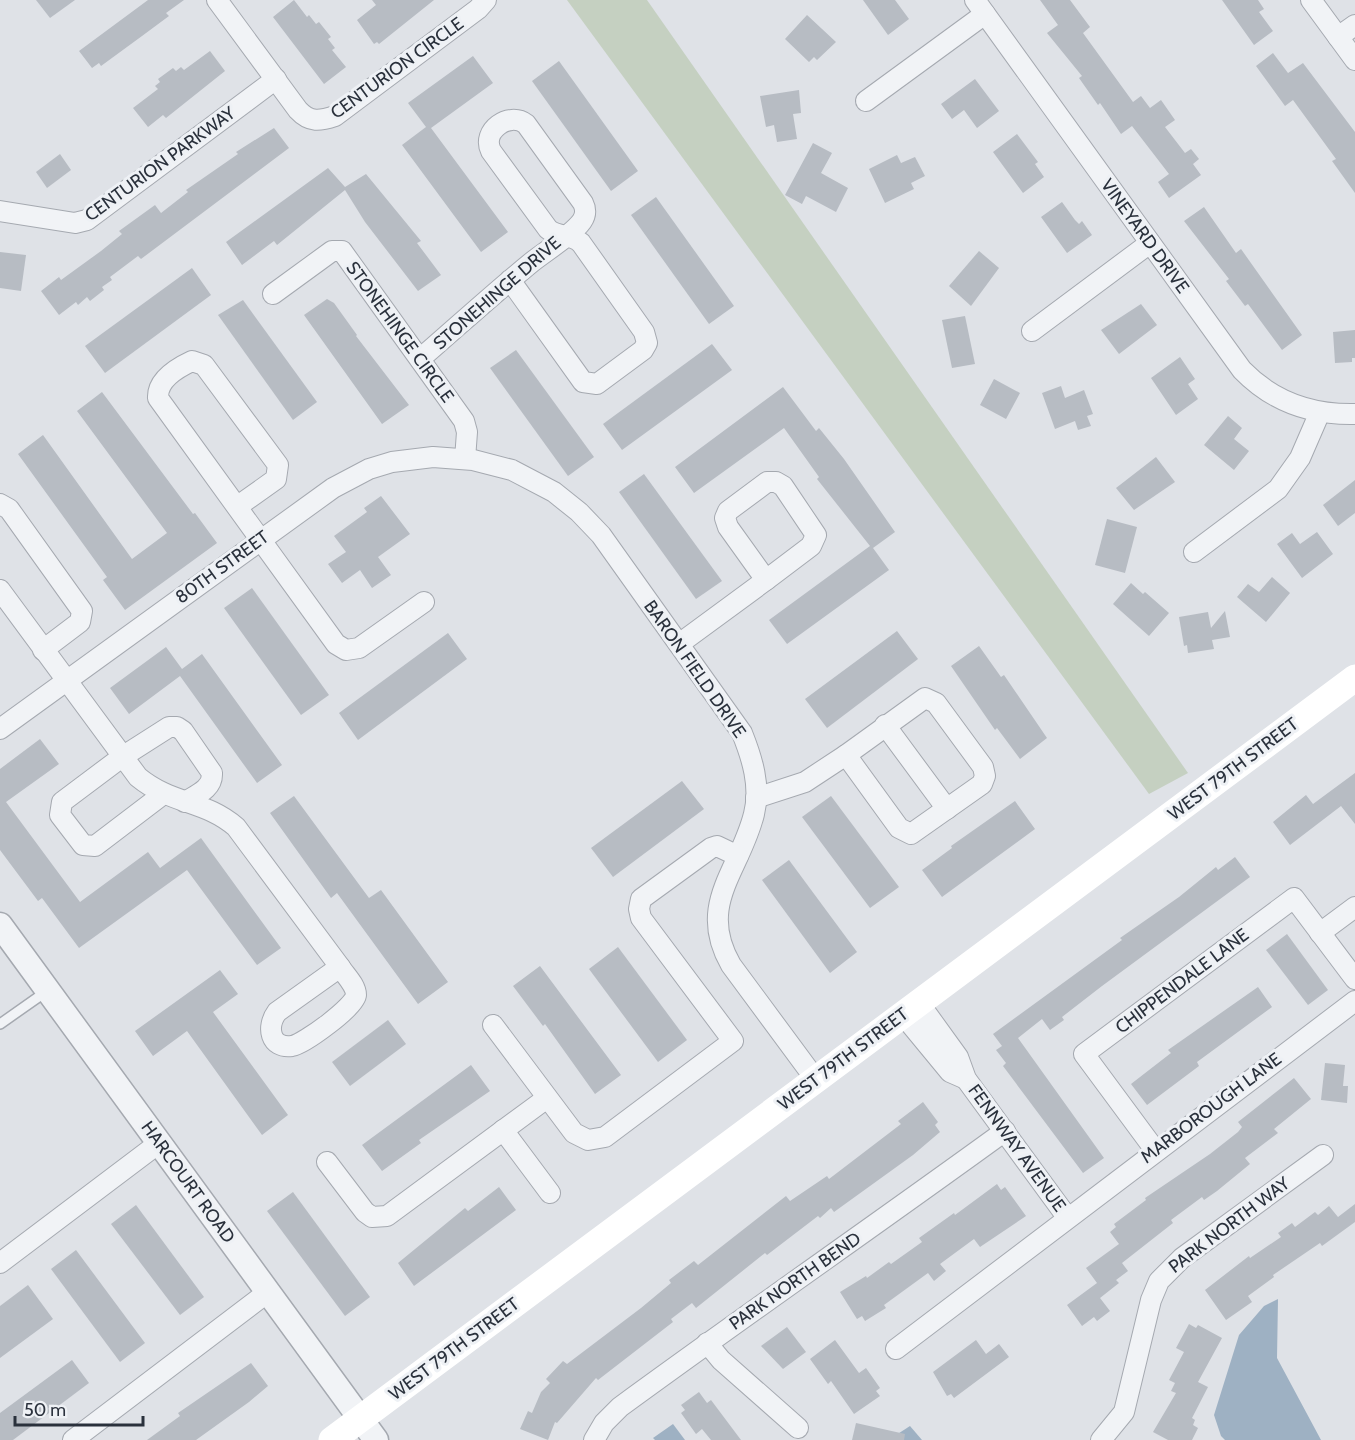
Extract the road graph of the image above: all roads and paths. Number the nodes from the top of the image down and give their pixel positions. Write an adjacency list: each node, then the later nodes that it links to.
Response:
1 (217, 0): 8 (street, CENTURION CIRCLE)
2 (486, 0): 8 (street, CENTURION CIRCLE)
3 (1311, 0): 6 (street)
4 (980, 7): 9 (street); 12 (street, VINEYARD DRIVE)
5 (1355, 25): 6 (street)
6 (1338, 37): 7 (street)
7 (1355, 60)
8 (276, 79): 10 (street, CENTURION PARKWAY)
9 (866, 101)
10 (0, 211)
11 (558, 233): 11 (street, STONEHINGE DRIVE); 13 (street, STONEHINGE DRIVE); 13 (street)
12 (1150, 243): 15 (street); 17 (street, VINEYARD DRIVE)
13 (510, 280): 16 (street, STONEHINGE DRIVE)
14 (273, 294): 16 (street, STONEHINGE CIRCLE)
15 (1032, 331)
16 (420, 359): 19 (street, STONEHINGE CIRCLE)
17 (1320, 412): 18 (street, VINEYARD DRIVE); 23 (street)
18 (1355, 414)
19 (465, 459): 22 (street, 80TH STREET); 27 (street, BARON FIELD DRIVE)
20 (0, 504): 28 (street)
21 (238, 506): 21 (street); 22 (street)
22 (262, 538): 26 (street); 30 (street, 80TH STREET)
23 (1194, 552)
24 (766, 580): 24 (street); 27 (street)
25 (0, 590): 28 (street)
26 (424, 602)
27 (679, 644): 36 (street, BARON FIELD DRIVE)
28 (43, 650): 30 (street)
29 (1355, 678): 47 (main road, WEST 79TH STREET)
30 (66, 681): 32 (street, 80TH STREET); 34 (street)
31 (885, 725): 33 (street); 38 (street); 38 (street)
32 (0, 729)
33 (846, 755): 36 (street); 38 (street)
34 (122, 757): 35 (street); 35 (street); 37 (street)
35 (162, 795): 37 (street)
36 (756, 798): 39 (street, BARON FIELD DRIVE)
37 (184, 802): 43 (street)
38 (947, 809)
39 (738, 856): 50 (street, BARON FIELD DRIVE); 51 (street)
40 (1355, 907): 42 (street)
41 (0, 925): 45 (street, HARCOURT ROAD)
42 (1320, 933): 44 (street, CHIPPENDALE LANE); 55 (street, CHIPPENDALE LANE)
43 (340, 967): 43 (street)
44 (1355, 979)
45 (48, 990): 48 (lane); 54 (street, HARCOURT ROAD)
46 (1355, 1000): 55 (street, MARBOROUGH LANE)
47 (911, 1009): 50 (main road, WEST 79TH STREET); 53 (street, FENNWAY AVENUE)
48 (0, 1024)
49 (493, 1025): 51 (street)
50 (816, 1080): 65 (main road, WEST 79TH STREET)
51 (547, 1098): 52 (street)
52 (503, 1130): 57 (street); 58 (street)
53 (1005, 1131): 59 (street, FENNWAY AVENUE); 62 (street, PARK NORTH BEND)
54 (159, 1143): 60 (street); 61 (street, HARCOURT ROAD)
55 (1155, 1150): 59 (street, MARBOROUGH LANE)
56 (1323, 1155): 69 (street, PARK NORTH WAY)
57 (327, 1162)
58 (550, 1192)
59 (1067, 1217): 63 (street, MARBOROUGH LANE)
60 (0, 1263)
61 (268, 1292): 65 (street, HARCOURT ROAD); 66 (street)
62 (707, 1343): 64 (street); 68 (street, PARK NORTH BEND)
63 (896, 1349)
64 (798, 1428)
65 (368, 1429): 67 (main road, WEST 79TH STREET)
66 (73, 1440)
67 (332, 1440)
68 (594, 1440)
69 (1101, 1440)

